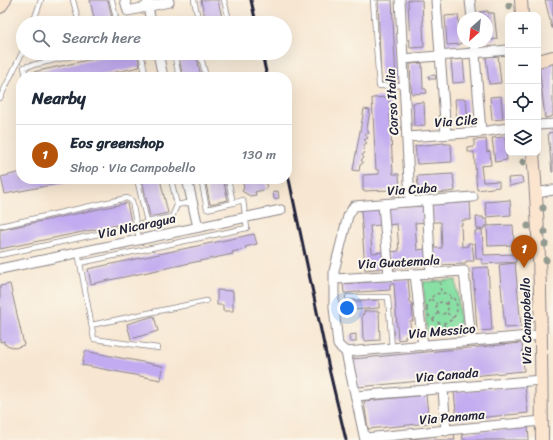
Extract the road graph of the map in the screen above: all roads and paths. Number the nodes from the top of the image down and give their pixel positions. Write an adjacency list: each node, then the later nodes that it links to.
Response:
1 (5, 0): 15 (main road)
2 (41, 0): 18 (lane)
3 (73, 0): 19 (lane)
4 (112, 0): 20 (lane)
5 (125, 0): 14 (street)
6 (168, 0): 14 (street)
7 (194, 0): 22 (lane)
8 (224, 0): 23 (lane)
9 (373, 0): 42 (lane)
10 (400, 0): 29 (street, Corso Italia)
11 (436, 0): 27 (street)
12 (470, 0): 16 (street)
13 (521, 0): 17 (main road)
14 (147, 4): 21 (street)
15 (0, 7)
16 (471, 12)
17 (522, 12)
18 (35, 16)
19 (77, 16)
20 (115, 16)
21 (150, 16)
22 (197, 16)
23 (228, 16)
24 (475, 48): 26 (street)
25 (505, 50): 26 (street)
26 (475, 53): 27 (street); 47 (street)
27 (440, 56): 29 (street); 48 (street)
28 (553, 57): 36 (main road)
29 (403, 59): 42 (street, Corso Italia)
30 (19, 60): 43 (lane)
31 (54, 60): 37 (lane)
32 (142, 60): 38 (lane)
33 (159, 60): 39 (street)
34 (175, 60): 40 (lane)
35 (202, 60): 41 (lane)
36 (541, 60)
37 (25, 72)
38 (145, 72)
39 (162, 72)
40 (178, 72)
41 (205, 72)
42 (404, 85): 49 (street, Corso Italia)
43 (0, 98)
44 (553, 124): 45 (street)
45 (541, 125)
46 (505, 128): 47 (street, Via Cile)
47 (481, 132): 48 (street, Via Cile)
48 (446, 134): 49 (street, Via Cile)
49 (407, 137): 61 (street, Corso Italia)
50 (533, 156): 57 (main road, Via Campobello)
51 (138, 184): 67 (lane)
52 (172, 184): 64 (lane)
53 (188, 184): 60 (street)
54 (202, 184): 62 (lane)
55 (229, 184): 62 (lane)
56 (553, 190): 57 (street)
57 (537, 193): 92 (main road, Via Campobello)
58 (473, 197): 59 (street, Via Cuba)
59 (427, 201): 61 (street, Via Cuba); 76 (street)
60 (192, 202): 64 (lane); 70 (street)
61 (410, 202): 63 (street, Via Cuba)
62 (234, 203): 66 (lane)
63 (383, 204): 78 (street); 79 (street, Via Cuba)
64 (176, 205): 67 (lane)
65 (281, 210): 66 (street, Via Nicaragua)
66 (246, 217): 70 (street, Via Nicaragua); 74 (lane)
67 (147, 222): 69 (lane)
68 (0, 226): 69 (lane)
69 (136, 226): 71 (lane); 73 (lane)
70 (198, 227): 71 (street, Via Nicaragua)
71 (139, 240): 72 (street, Via Nicaragua)
72 (78, 252): 74 (lane); 75 (street, Via Nicaragua)
73 (0, 255)
74 (80, 263): 91 (lane)
75 (0, 269)
76 (435, 273): 77 (street, Via Guatemala); 80 (path); 93 (street, Via Guatemala)
77 (415, 274): 78 (street, Via Guatemala); 94 (street)
78 (389, 276): 79 (street, Via Guatemala)
79 (335, 279): 97 (street)
80 (441, 293): 82 (path); 83 (path)
81 (348, 297): 96 (lane)
82 (452, 297): 86 (path); 89 (path)
83 (431, 299): 85 (path); 90 (path)
84 (206, 301): 91 (lane)
85 (437, 304): 86 (path); 87 (path)
86 (447, 304): 88 (path)
87 (438, 313): 88 (path); 90 (path)
88 (447, 313): 89 (path)
89 (454, 318): 90 (path)
90 (433, 320)
91 (91, 325): 95 (lane)
92 (541, 335): 93 (street, Via Messico); 98 (main road, Via Campobello)
93 (471, 341): 94 (street, Via Messico)
94 (423, 346): 96 (street, Via Messico)
95 (158, 348)
96 (392, 348): 97 (street, Via Messico)
97 (346, 352): 100 (street)
98 (541, 380): 99 (street, Via Canada); 101 (main road, Via Campobello)
99 (443, 389): 100 (street, Via Canada); 102 (street)
100 (356, 396): 103 (street)
101 (542, 422): 102 (street, Via Panama); 104 (main road, Via Campobello)
102 (446, 430): 103 (street, Via Panama)
103 (365, 439)
104 (542, 440)

